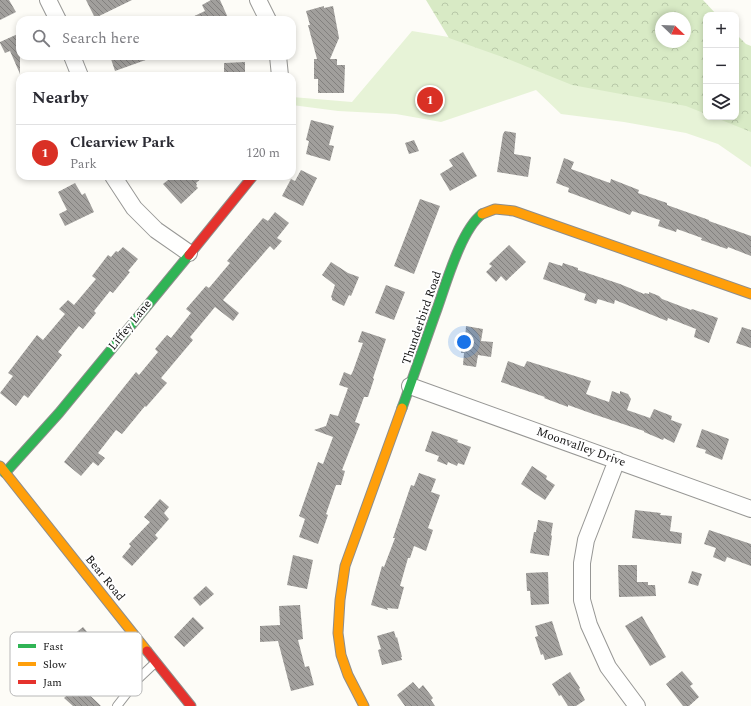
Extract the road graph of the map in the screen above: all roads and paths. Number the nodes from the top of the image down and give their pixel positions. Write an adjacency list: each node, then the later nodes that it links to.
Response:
1 (48, 0): 3 (street)
2 (258, 0): 4 (street)
3 (56, 16)
4 (266, 16)
5 (74, 60): 7 (street)
6 (278, 60): 8 (street)
7 (78, 72)
8 (280, 72)
9 (116, 180): 11 (street)
10 (250, 180): 11 (street, Liffey Lane)
11 (189, 253): 15 (street, Liffey Lane)
12 (751, 294): 13 (street, Thunderbird Road)
13 (410, 386): 14 (street, Moonvalley Drive); 24 (street, Thunderbird Road)
14 (617, 460): 16 (street, Moonvalley Drive); 25 (street)
15 (3, 470): 17 (street, Bear Road)
16 (751, 509)
17 (132, 632)
18 (142, 644): 19 (street, Bear Road)
19 (156, 662): 20 (lane); 23 (street, Bear Road)
20 (142, 675)
21 (125, 696): 22 (lane)
22 (117, 706)
23 (191, 706)
24 (364, 706)
25 (637, 706)

